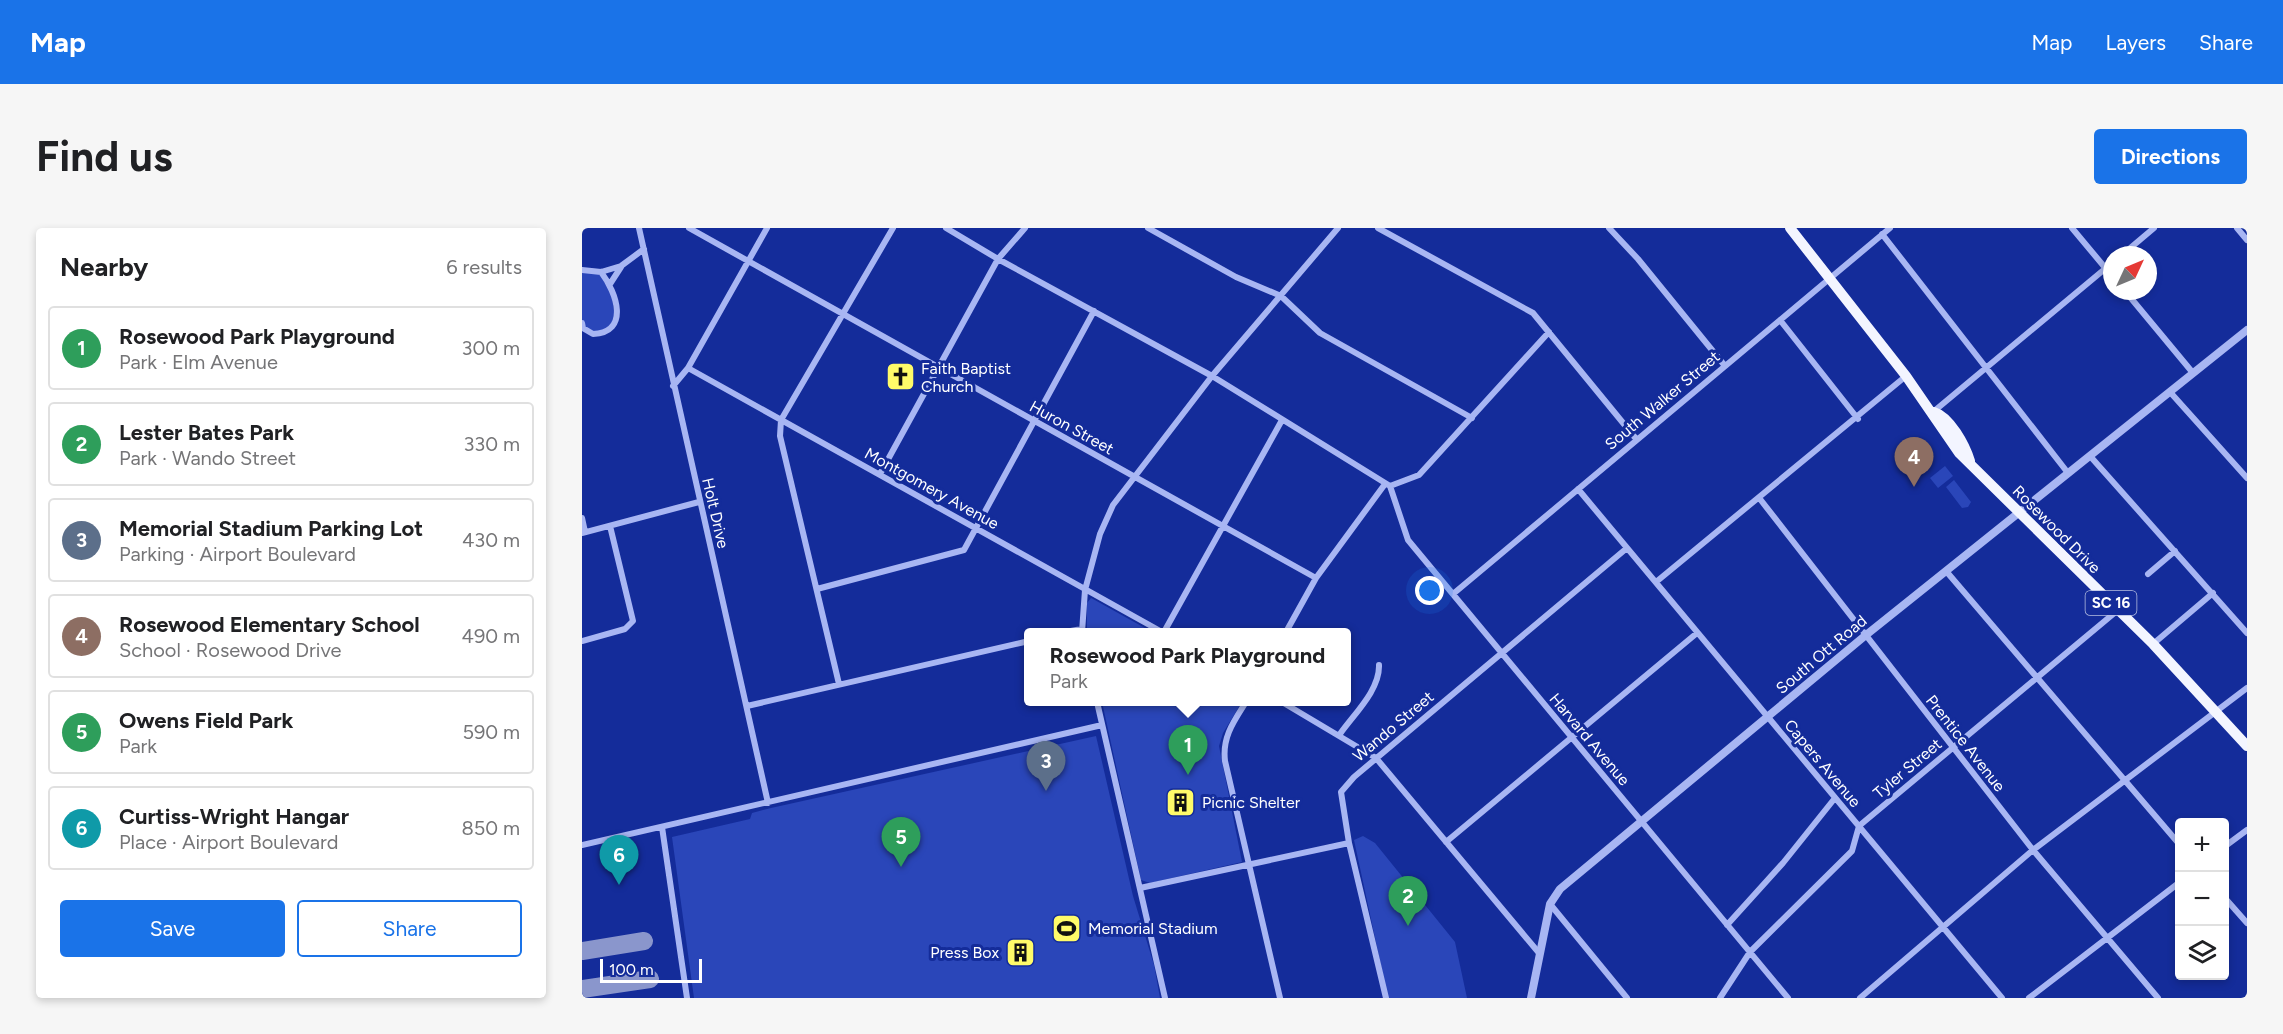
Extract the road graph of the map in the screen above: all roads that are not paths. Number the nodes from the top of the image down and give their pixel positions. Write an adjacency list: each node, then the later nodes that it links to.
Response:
1 (639, 228): 19 (street, Holt Drive)
2 (689, 228): 21 (street, Huron Street)
3 (767, 228): 21 (street)
4 (893, 228): 32 (street)
5 (946, 228): 20 (street)
6 (1025, 228): 20 (street)
7 (1148, 228): 29 (street)
8 (1338, 228): 29 (street)
9 (1378, 228): 36 (street)
10 (1609, 228): 37 (street)
11 (1790, 228): 27 (main road, Rosewood Drive / SC 16)
12 (1890, 228): 16 (street, South Walker Street)
13 (2072, 228): 22 (street)
14 (2154, 228): 18 (street)
15 (2237, 228): 17 (street)
16 (1882, 234): 27 (street, South Walker Street); 40 (street)
17 (2247, 240)
18 (2133, 246)
19 (644, 249): 23 (street); 44 (street, Holt Drive)
20 (998, 259): 31 (street); 39 (street)
21 (748, 261): 32 (street, Huron Street); 38 (street)
22 (2103, 264)
23 (621, 266): 26 (street); 28 (street)
24 (582, 270): 26 (street)
25 (2103, 270): 40 (street)
26 (602, 272): 28 (street)
27 (1829, 278): 33 (street, South Walker Street); 43 (main road, Rosewood Drive / SC 16)
28 (610, 284): 34 (street)
29 (1281, 296): 42 (street); 47 (street)
30 (2132, 300): 41 (street)
31 (1094, 311): 42 (street); 50 (street)
32 (844, 315): 39 (street, Huron Street); 49 (street)
33 (1780, 320): 37 (street, South Walker Street); 48 (street)
34 (582, 324)
35 (2247, 330): 41 (street, South Ott Road)
36 (1550, 332): 47 (street); 52 (street)
37 (1725, 366): 52 (street, South Walker Street)
38 (688, 368): 44 (street); 49 (street, Montgomery Avenue)
39 (939, 368): 50 (street, Huron Street); 55 (street)
40 (1986, 368): 46 (street); 54 (street)
41 (2193, 373): 45 (street, South Ott Road)
42 (1212, 376): 51 (street); 56 (street)
43 (1906, 376): 46 (main road, Rosewood Drive / SC 16); 48 (street)
44 (673, 386): 61 (street, Holt Drive)
45 (2170, 392): 53 (street, South Ott Road); 57 (street)
46 (1933, 412): 62 (main road, Rosewood Drive / SC 16)
47 (1472, 418): 58 (street)
48 (1858, 418): 60 (street)
49 (781, 420): 55 (street, Montgomery Avenue); 74 (street)
50 (1033, 420): 56 (street, Huron Street); 66 (street)
51 (1282, 420): 58 (street); 65 (street)
52 (1636, 440): 59 (street, South Walker Street)
53 (2090, 456): 54 (street, South Ott Road); 69 (street)
54 (2068, 473): 62 (street, South Ott Road)
55 (880, 474): 66 (street, Montgomery Avenue)
56 (1133, 476): 65 (street, Huron Street); 75 (street)
57 (2247, 478)
58 (1388, 485): 72 (street); 77 (street, Harvard Avenue)
59 (1578, 489): 68 (street, Capers Avenue); 77 (street, South Walker Street)
60 (1760, 499): 73 (street); 85 (street, Prentice Avenue)
61 (699, 502): 64 (street); 94 (street, Holt Drive)
62 (2018, 513): 70 (street, South Ott Road); 78 (main road, Rosewood Drive / SC 16)
63 (582, 518): 67 (street)
64 (610, 526): 67 (street); 86 (street)
65 (1222, 526): 72 (street, Huron Street); 81 (street)
66 (975, 528): 74 (street); 75 (street, Montgomery Avenue)
67 (584, 532)
68 (1627, 548): 73 (street, Capers Avenue); 89 (street, Wando Street)
69 (2175, 551): 71 (street); 76 (street)
70 (1946, 571): 85 (street, South Ott Road); 91 (street)
71 (2148, 574)
72 (1316, 578): 82 (street)
73 (1656, 582): 83 (street, Capers Avenue)
74 (817, 589): 92 (street)
75 (1084, 590): 79 (street); 80 (street, Montgomery Avenue)
76 (2213, 593): 84 (street); 88 (street)
77 (1452, 594): 89 (street, Harvard Avenue)
78 (2118, 610): 88 (main road, Rosewood Drive / SC 16); 91 (street, Tyler Street)
79 (1082, 628)
80 (1154, 628)
81 (1166, 628)
82 (1289, 628)
83 (1698, 633): 99 (street, Capers Avenue); 102 (street)
84 (2247, 633)
85 (1866, 635): 99 (street, South Ott Road); 104 (street, Prentice Avenue)
86 (582, 641)
87 (1024, 642): 92 (street)
88 (2153, 644): 98 (main road, Rosewood Drive / SC 16)
89 (1502, 653): 102 (street, Harvard Avenue); 105 (street, Wando Street)
90 (1379, 664): 101 (street)
91 (2034, 678): 104 (street, Tyler Street); 106 (street)
92 (839, 684): 94 (street)
93 (2247, 688): 98 (street)
94 (747, 706): 108 (street, Holt Drive)
95 (1098, 706): 100 (street)
96 (1244, 706): 119 (street)
97 (1289, 706): 101 (street)
98 (2216, 712): 103 (main road, Rosewood Drive / SC 16); 106 (street)
99 (1768, 717): 107 (street, Capers Avenue); 109 (street, South Ott Road)
100 (1102, 725): 108 (street); 121 (street)
101 (1340, 734): 105 (street)
102 (1573, 739): 109 (street, Harvard Avenue); 114 (street)
103 (2247, 746)
104 (1952, 748): 110 (street, Tyler Street); 118 (street, Prentice Avenue)
105 (1376, 758): 114 (street); 115 (street, Wando Street)
106 (2125, 782): 113 (street); 118 (street)
107 (1835, 798): 110 (street, Capers Avenue); 125 (street)
108 (768, 803): 111 (street)
109 (1642, 823): 123 (street, South Ott Road); 125 (street, Harvard Avenue)
110 (1859, 826): 126 (street, Capers Avenue); 128 (street)
111 (662, 827): 117 (street); 130 (street)
112 (2247, 830): 116 (street)
113 (2175, 839)
114 (1446, 842): 129 (street)
115 (1350, 843): 119 (street); 133 (street, Wando Street)
116 (2229, 844)
117 (582, 845)
118 (2033, 850): 126 (street); 127 (street, Prentice Avenue)
119 (1250, 866): 121 (street); 132 (street)
120 (2175, 886): 127 (street)
121 (1140, 888): 131 (street)
122 (2229, 902): 124 (street)
123 (1550, 904): 129 (street, South Ott Road); 135 (street)
124 (2247, 922)
125 (1727, 925): 128 (street, Harvard Avenue)
126 (1943, 928): 138 (street); 139 (street, Capers Avenue)
127 (2108, 936): 140 (street); 141 (street, Prentice Avenue)
128 (1750, 952): 136 (street); 137 (street, Harvard Avenue)
129 (1539, 953): 134 (street, South Ott Road)
130 (687, 998)
131 (1165, 998)
132 (1280, 998)
133 (1386, 998)
134 (1531, 998)
135 (1628, 998)
136 (1720, 998)
137 (1788, 998)
138 (1860, 998)
139 (2002, 998)
140 (2029, 998)
141 (2158, 998)

